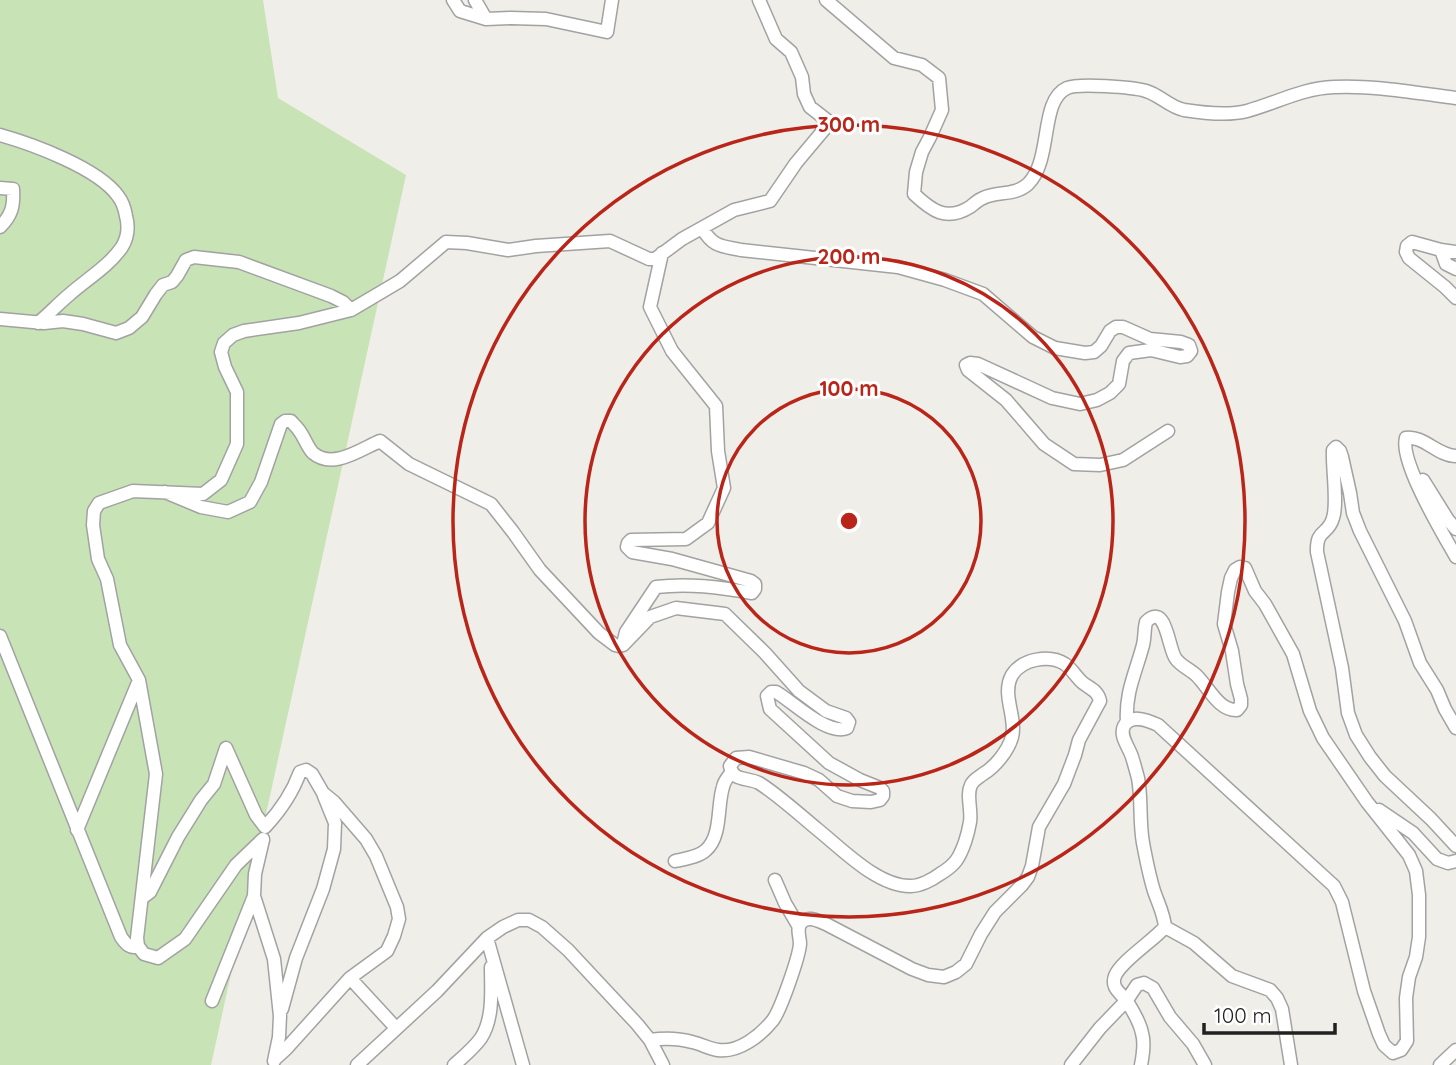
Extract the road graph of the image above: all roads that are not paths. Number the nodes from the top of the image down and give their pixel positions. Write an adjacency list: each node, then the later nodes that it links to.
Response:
1 (453, 0): 6 (street)
2 (475, 0): 6 (street)
3 (612, 0): 6 (street)
4 (759, 0): 11 (street)
5 (826, 0): 7 (street)
6 (486, 19)
7 (1456, 98)
8 (0, 135): 19 (street)
9 (0, 188): 10 (street)
10 (0, 227)
11 (702, 228): 14 (street); 20 (street)
12 (1441, 250): 13 (street); 15 (street); 16 (street)
13 (1456, 252)
14 (662, 253): 17 (street); 27 (street)
15 (1456, 269)
16 (1456, 298)
17 (351, 310): 19 (street); 23 (street)
18 (0, 319): 19 (street)
19 (38, 323)
20 (1168, 430)
21 (1406, 455): 22 (street); 24 (street); 25 (street)
22 (1456, 456)
23 (165, 492): 27 (street); 28 (street)
24 (1456, 529)
25 (1456, 557)
26 (0, 636): 34 (street)
27 (623, 645): 31 (street)
28 (139, 680): 34 (street); 41 (street)
29 (1127, 722): 33 (street); 33 (street); 43 (street)
30 (1456, 728): 36 (street)
31 (731, 773): 38 (street); 42 (street)
32 (323, 793): 35 (street); 47 (street); 50 (street)
33 (1367, 802): 37 (street)
34 (77, 830): 45 (street)
35 (264, 833): 40 (street); 41 (street); 45 (street)
36 (1456, 846)
37 (1456, 861)
38 (675, 862)
39 (775, 880): 42 (street)
40 (254, 896): 49 (street); 50 (street)
41 (142, 898): 45 (street)
42 (799, 927): 52 (street)
43 (1165, 927): 48 (street); 62 (street)
44 (487, 938): 46 (street); 51 (street); 52 (street)
45 (138, 946)
46 (492, 957): 56 (street); 57 (street)
47 (350, 978): 51 (street); 54 (street)
48 (1127, 1000): 59 (street); 60 (street); 61 (street)
49 (212, 1001)
50 (280, 1016): 54 (street)
51 (396, 1028): 55 (street)
52 (649, 1040): 58 (street)
53 (1456, 1050): 63 (street)
54 (274, 1062)
55 (357, 1065)
56 (454, 1065)
57 (523, 1065)
58 (663, 1065)
59 (1071, 1065)
60 (1142, 1065)
61 (1205, 1065)
62 (1292, 1065)
63 (1440, 1065)

